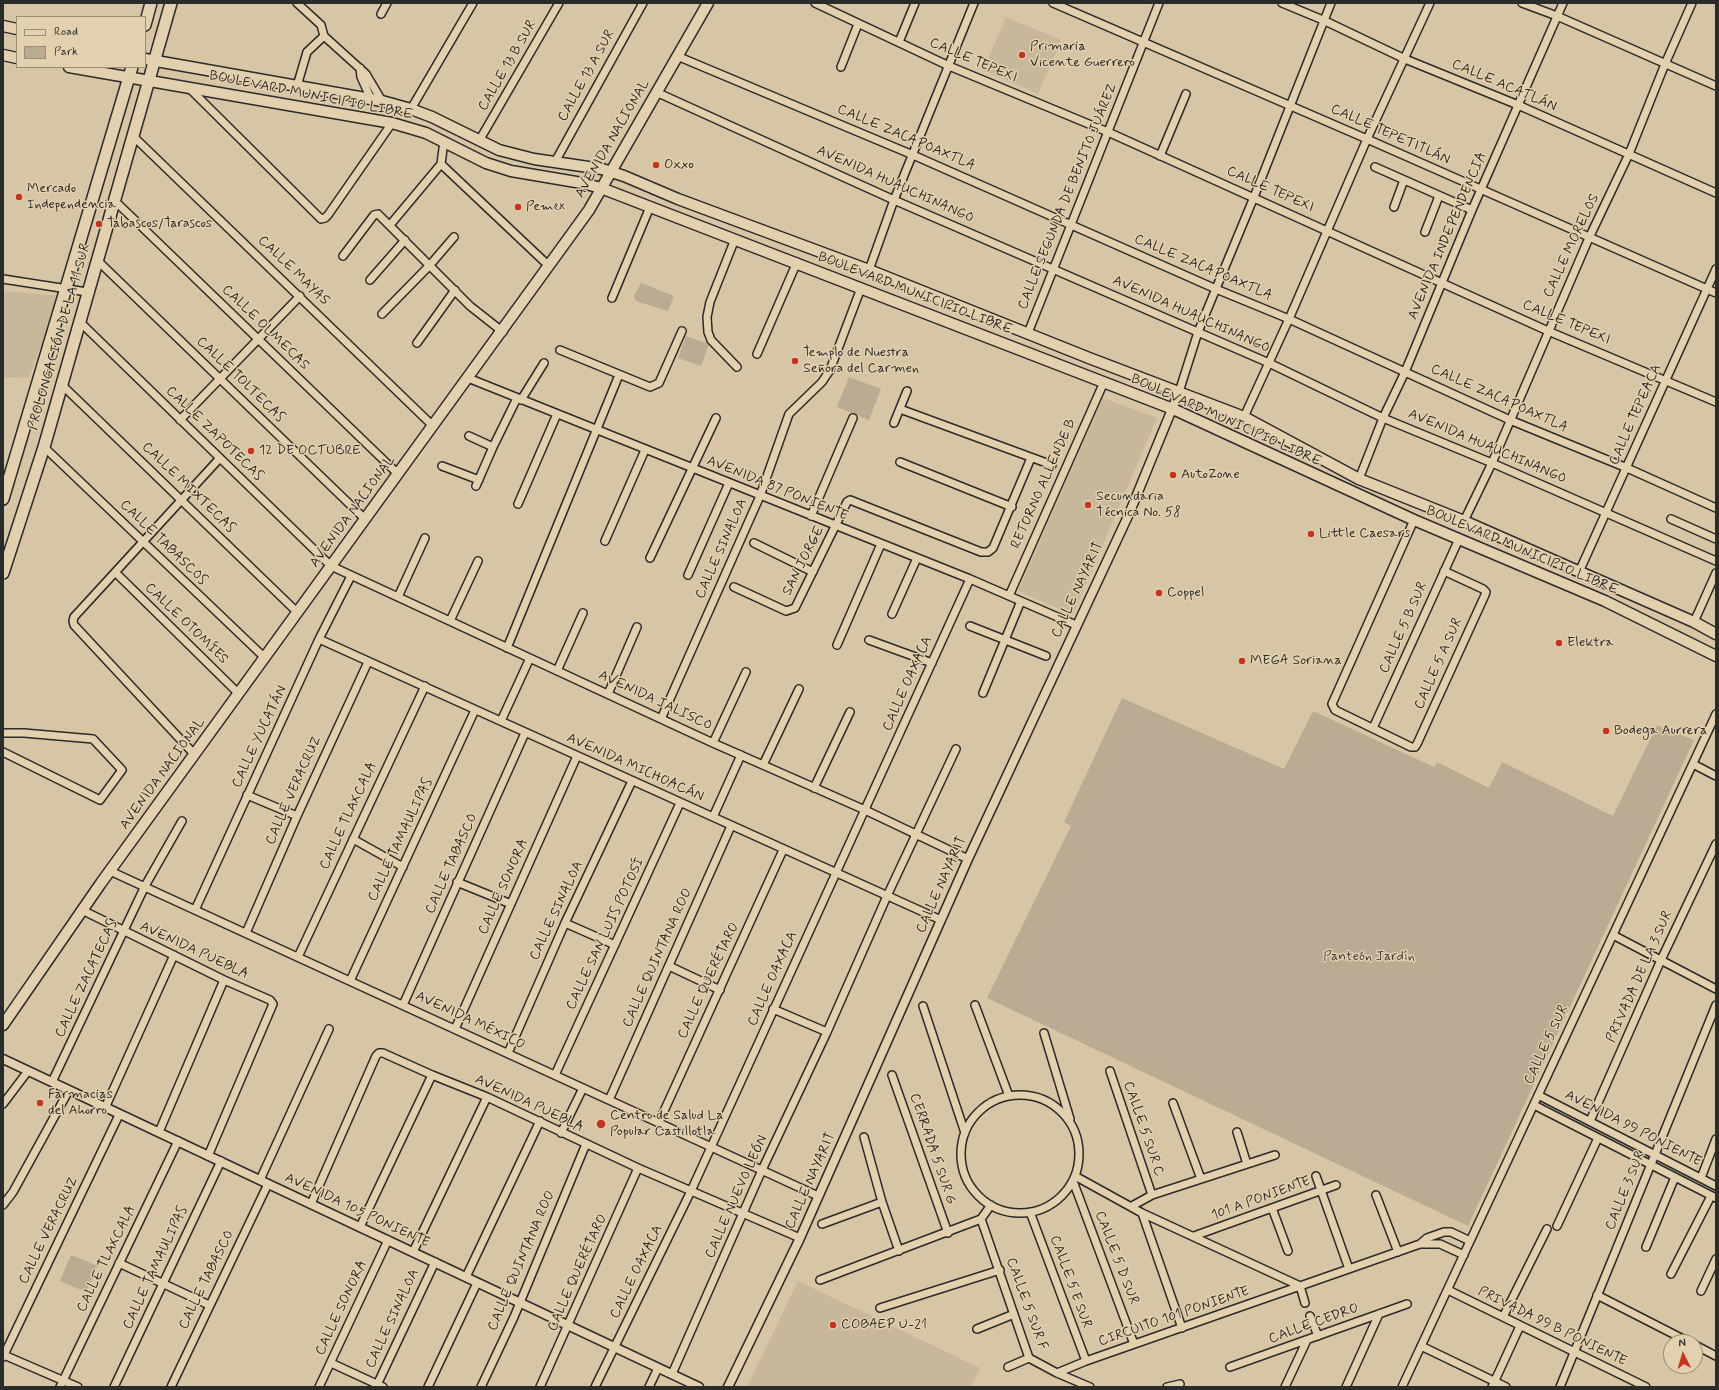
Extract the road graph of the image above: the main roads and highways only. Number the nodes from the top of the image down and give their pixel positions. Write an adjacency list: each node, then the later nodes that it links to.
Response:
1 (171, 3): 9 (main road, PROLONGACIÓN DE LA 11 SUR)
2 (708, 3): 13 (main road, AVENIDA NACIONAL)
3 (149, 10): 4 (main road)
4 (146, 21)
5 (3, 26): 6 (main road)
6 (16, 29)
7 (3, 55): 8 (main road)
8 (16, 58)
9 (150, 60): 12 (main road, PROLONGACIÓN DE LA 11 SUR); 13 (main road, BOULEVARD MUNICIPIO LIBRE)
10 (81, 68): 11 (main road, BOULEVARD MUNICIPIO LIBRE)
11 (131, 72): 12 (main road, BOULEVARD MUNICIPIO LIBRE); 15 (main road, PROLONGACIÓN DE LA 11 SUR)
12 (149, 81): 14 (main road, BOULEVARD MUNICIPIO LIBRE); 16 (main road, PROLONGACIÓN DE LA 11 SUR)
13 (610, 171): 14 (main road, AVENIDA NACIONAL); 17 (main road, BOULEVARD MUNICIPIO LIBRE)
14 (601, 188): 18 (main road, BOULEVARD MUNICIPIO LIBRE); 19 (main road, AVENIDA NACIONAL)
15 (3, 499)
16 (3, 573)
17 (1716, 634)
18 (1716, 656)
19 (3, 1025)

